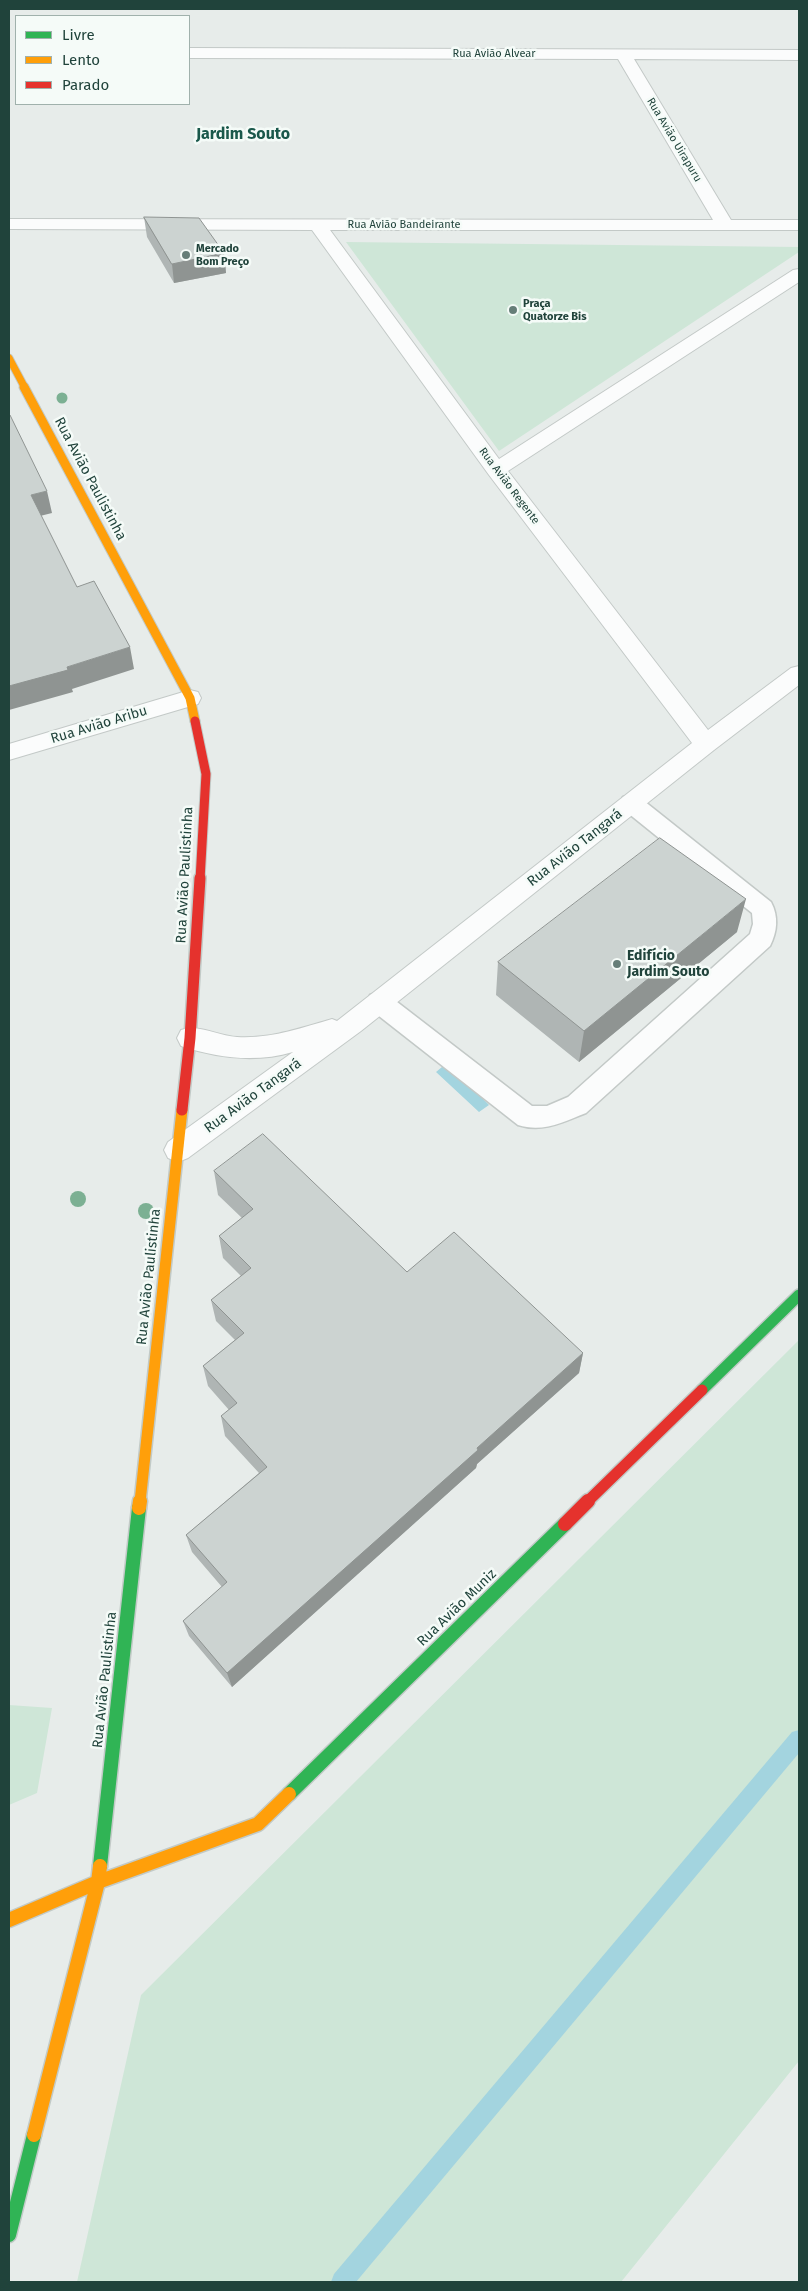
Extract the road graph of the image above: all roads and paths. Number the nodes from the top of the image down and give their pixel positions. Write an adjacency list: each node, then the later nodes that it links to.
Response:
1 (190, 53): 2 (street, Rua Avião Alvear)
2 (623, 55): 3 (street, Rua Avião Alvear); 6 (street, Rua Avião Uirapuru)
3 (799, 55)
4 (9, 224): 5 (street, Rua Avião Bandeirante)
5 (317, 224): 6 (street, Rua Avião Bandeirante); 10 (street, Rua Avião Regente)
6 (725, 225): 7 (street, Rua Avião Bandeirante)
7 (799, 226)
8 (799, 274): 10 (street)
9 (9, 358): 12 (street, Rua Avião Paulistinha)
10 (496, 470): 13 (street, Rua Avião Regente)
11 (799, 674): 13 (street, Rua Avião Tangará)
12 (190, 698): 14 (street, Rua Avião Aribu); 18 (street, Rua Avião Paulistinha)
13 (706, 744): 15 (street, Rua Avião Tangará)
14 (9, 752)
15 (632, 804): 16 (street, Rua Avião Tangará); 16 (lane)
16 (379, 1002): 17 (street, Rua Avião Tangará)
17 (352, 1024): 18 (street, Rua Avião Tangará); 19 (street, Rua Avião Tangará)
18 (190, 1038): 19 (street, Rua Avião Paulistinha)
19 (178, 1150): 21 (street, Rua Avião Paulistinha)
20 (799, 1295): 21 (street, Rua Avião Muniz)
21 (98, 1882): 22 (street, Rua Avião Muniz); 23 (street, Rua Avião Paulistinha)
22 (9, 1920)
23 (9, 2235)

